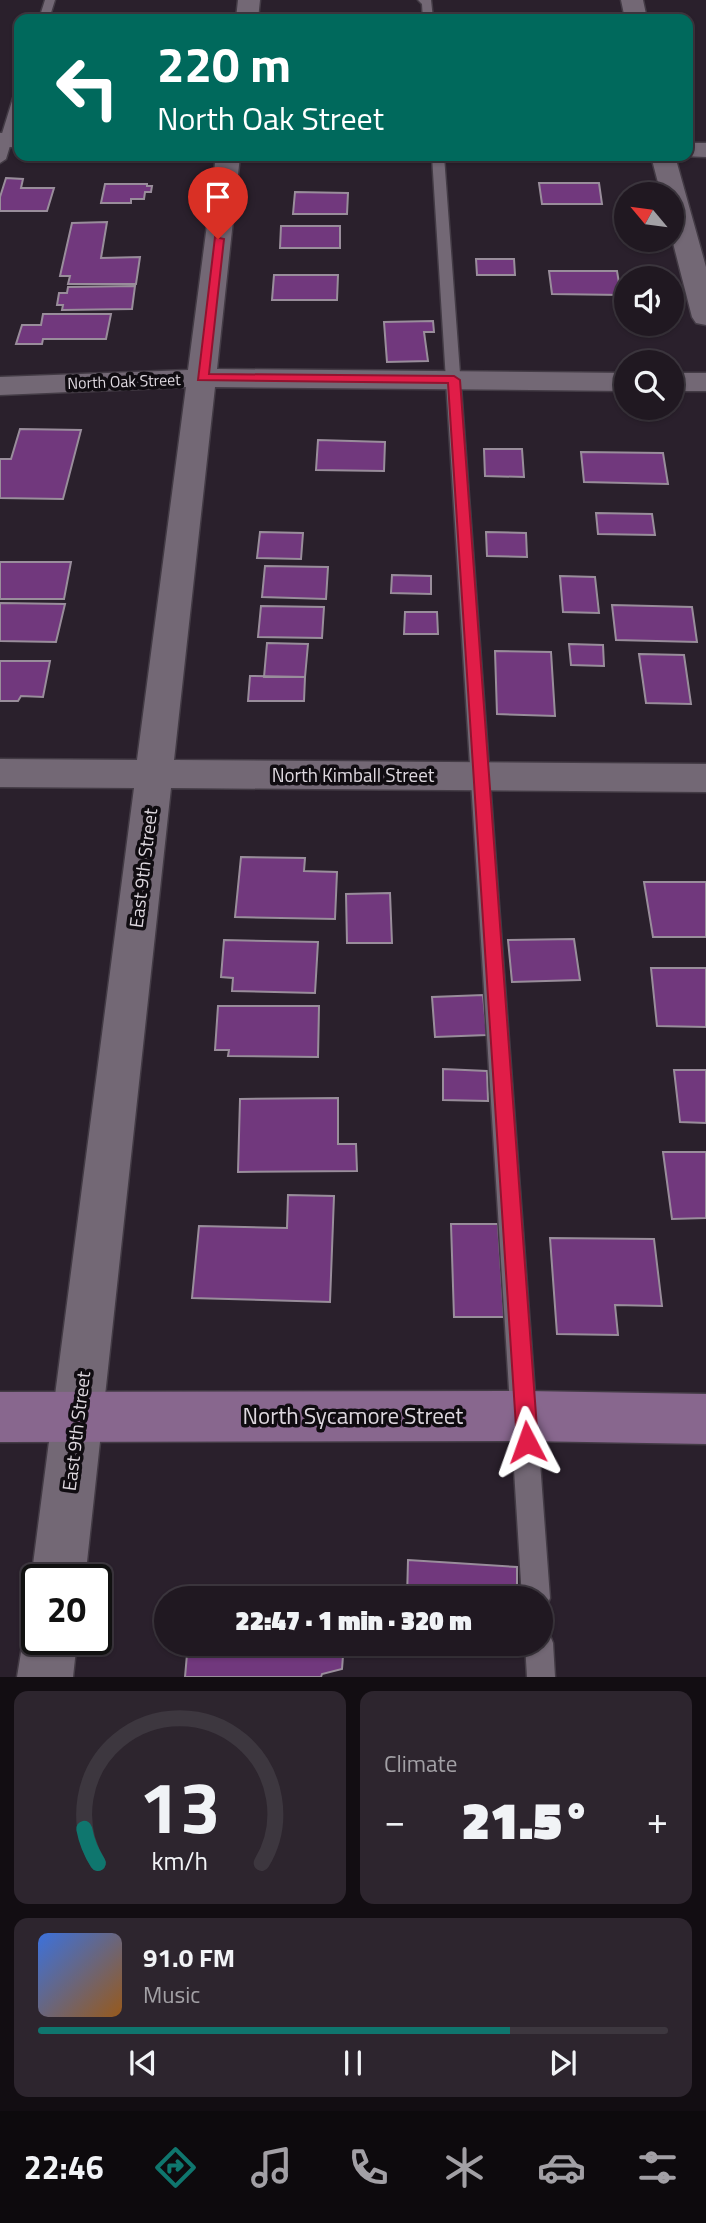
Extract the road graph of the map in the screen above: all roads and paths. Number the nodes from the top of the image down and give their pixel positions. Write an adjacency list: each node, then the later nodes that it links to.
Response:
1 (14, 116): 2 (lane)
2 (6, 145)
3 (227, 161): 7 (street, East 9th Street)
4 (438, 161): 8 (lane)
5 (664, 161): 6 (street)
6 (706, 317)
7 (202, 378): 8 (street, North Oak Street); 12 (street, North Oak Street); 14 (street, East 9th Street)
8 (454, 380): 9 (street, North Oak Street); 15 (lane)
9 (614, 382)
10 (684, 382): 11 (street)
11 (706, 382)
12 (0, 386)
13 (0, 772): 14 (street, North Kimball Street)
14 (155, 774): 15 (street, North Kimball Street); 19 (street, East 9th Street)
15 (481, 776): 16 (street, North Kimball Street); 17 (lane)
16 (706, 778)
17 (526, 1416): 19 (main road, North Sycamore Street); 20 (main road, North Sycamore Street); 22 (lane)
18 (0, 1417): 19 (main road, North Sycamore Street)
19 (78, 1417): 21 (street, East 9th Street)
20 (706, 1419)
21 (60, 1564)
22 (535, 1586)
23 (48, 1655): 25 (street)
24 (540, 1656): 26 (lane)
25 (46, 1677)
26 (541, 1677)

